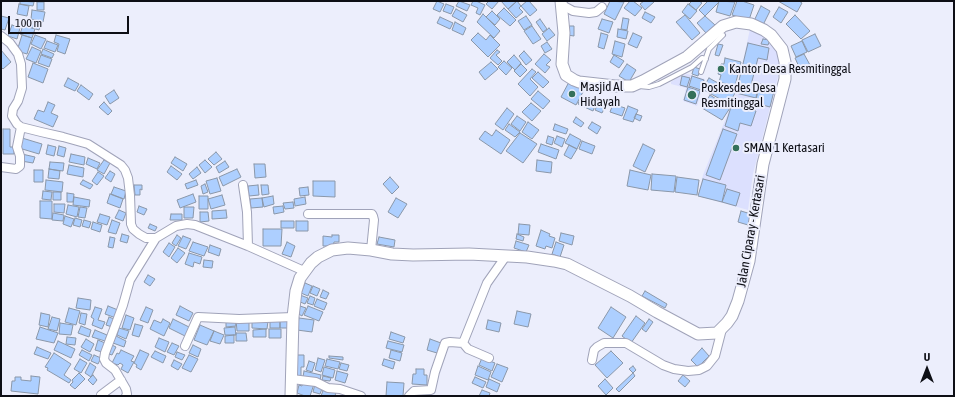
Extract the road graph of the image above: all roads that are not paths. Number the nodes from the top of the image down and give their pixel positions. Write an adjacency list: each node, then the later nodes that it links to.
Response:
1 (561, 3): 2 (street); 7 (main road, Jalan Ciparay - Kertasari)
2 (602, 7)
3 (723, 35): 5 (lane)
4 (1, 36): 8 (street)
5 (706, 59): 6 (lane); 7 (lane)
6 (701, 72)
7 (632, 86): 18 (main road, Jalan Ciparay - Kertasari)
8 (21, 127): 9 (street); 12 (street)
9 (1, 167)
10 (243, 185): 13 (street)
11 (308, 214): 14 (street)
12 (156, 238): 13 (street); 23 (street)
13 (248, 246): 16 (street)
14 (371, 250): 15 (main road); 16 (main road)
15 (506, 256): 18 (main road); 19 (street)
16 (304, 271): 17 (main road)
17 (293, 317): 20 (street); 24 (main road)
18 (722, 329): 22 (street)
19 (463, 343): 21 (street); 29 (street)
20 (185, 346)
21 (489, 358)
22 (592, 360)
23 (121, 380): 25 (street); 26 (street)
24 (292, 380): 27 (main road); 28 (street)
25 (100, 395)
26 (126, 396)
27 (291, 396)
28 (361, 396)
29 (409, 396)

